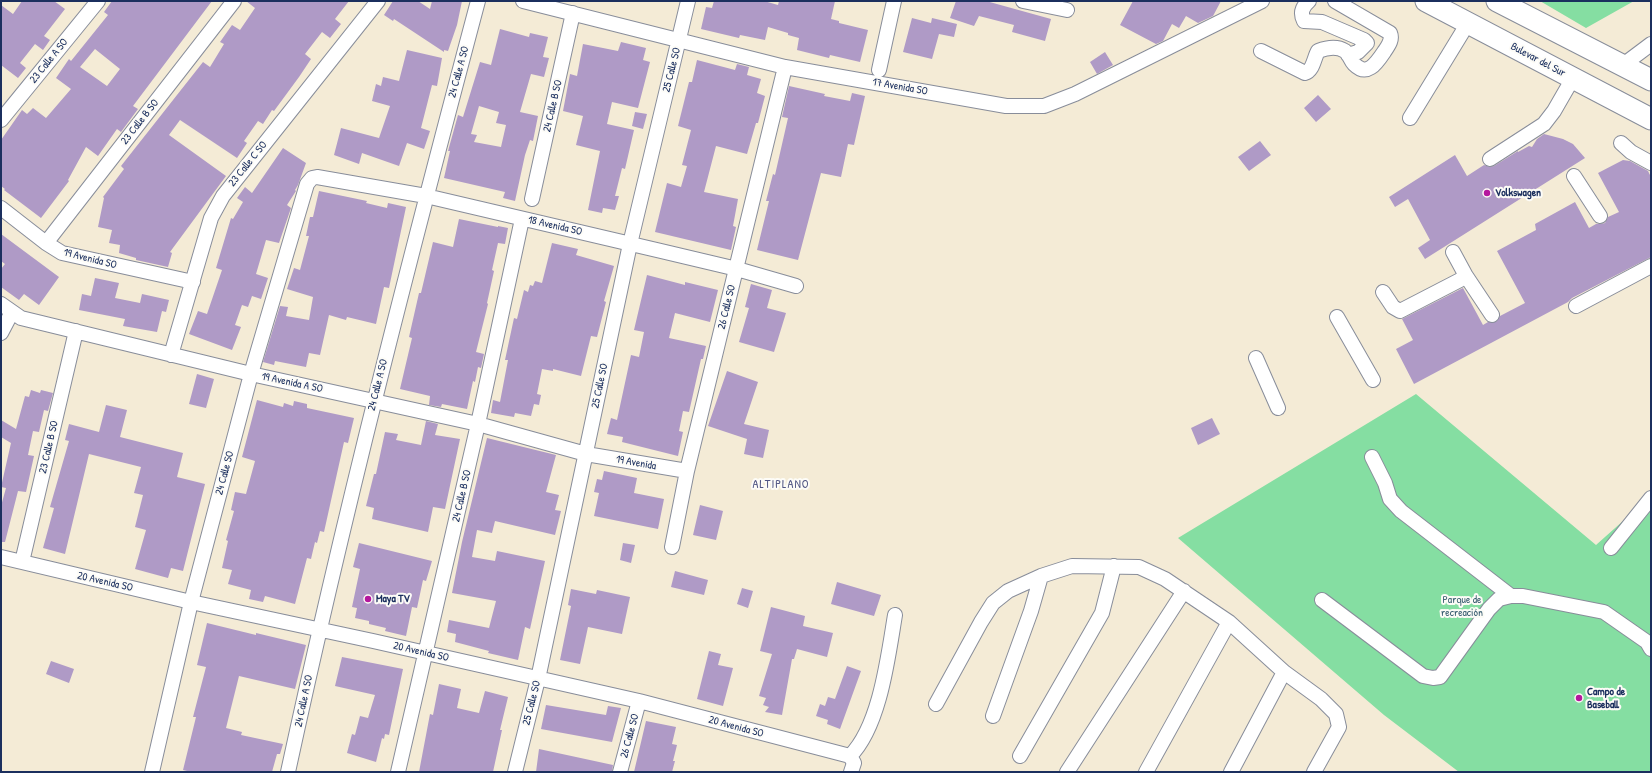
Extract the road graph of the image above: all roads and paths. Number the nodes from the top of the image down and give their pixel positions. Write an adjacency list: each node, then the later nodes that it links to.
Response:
1 (98, 1): 28 (street, 23 Calle A SO)
2 (234, 1): 39 (street, 23 Calle B SO)
3 (378, 1): 45 (street, 23 Calle C SO)
4 (478, 1): 34 (street, 24 Calle A SO)
5 (523, 1): 15 (street, 17 Avenida SO)
6 (688, 1): 17 (street, 25 Calle SO)
7 (894, 1): 23 (street)
8 (1023, 1): 14 (street)
9 (1262, 1): 22 (street, 17 Avenida SO)
10 (1309, 1): 20 (street)
11 (1335, 1): 20 (street)
12 (1426, 1): 16 (highway, Bulevar del Sur)
13 (1497, 1): 21 (highway)
14 (1067, 10)
15 (573, 13): 17 (street, 17 Avenida SO); 35 (street, 24 Calle B SO)
16 (1468, 23): 24 (highway, Bulevar del Sur); 26 (street)
17 (679, 41): 22 (street, 17 Avenida SO); 40 (street, 25 Calle SO)
18 (1651, 44): 21 (street)
19 (1261, 51): 20 (street)
20 (1348, 54)
21 (1623, 65): 25 (highway)
22 (785, 67): 43 (street, 26 Calle SO)
23 (879, 70)
24 (1573, 78): 27 (highway, Bulevar del Sur); 30 (street)
25 (1651, 80)
26 (1410, 118)
27 (1651, 119)
28 (1, 120)
29 (1621, 143): 31 (street)
30 (1490, 159)
31 (1651, 163)
32 (1574, 176): 37 (street)
33 (312, 178): 34 (street, 18 Avenida SO); 56 (street, 24 Calle SO)
34 (426, 196): 38 (street, 18 Avenida SO); 58 (street, 24 Calle A SO)
35 (532, 199)
36 (1, 208): 39 (street, 19 Avenida SO)
37 (1600, 216)
38 (522, 219): 40 (street, 18 Avenida SO); 60 (street, 24 Calle B SO)
39 (46, 243): 45 (street, 19 Avenida SO)
40 (630, 244): 43 (street, 18 Avenida SO); 61 (street, 25 Calle SO)
41 (1453, 252): 44 (street)
42 (1651, 266): 48 (street)
43 (737, 270): 46 (street, 18 Avenida SO); 63 (street, 26 Calle SO)
44 (1466, 276): 47 (street); 50 (street)
45 (192, 282): 54 (street, 23 Calle C SO)
46 (796, 286)
47 (1383, 292)
48 (1576, 306)
49 (7, 308): 52 (street, 19 Avenida A SO); 53 (street)
50 (1492, 315)
51 (1337, 317): 57 (street)
52 (76, 331): 54 (street, 19 Avenida A SO); 68 (street, 23 Calle B SO)
53 (1, 333)
54 (171, 355): 56 (street, 19 Avenida A SO)
55 (1256, 358): 59 (street)
56 (251, 374): 58 (street, 19 Avenida A SO); 74 (street, 24 Calle SO)
57 (1374, 380)
58 (374, 401): 60 (street, 19 Avenida A SO); 77 (street, 24 Calle A SO)
59 (1278, 408)
60 (478, 424): 61 (street, 19 Avenida A SO); 79 (street, 24 Calle B SO)
61 (586, 454): 63 (street, 19 Avenida); 81 (street, 25 Calle SO)
62 (1372, 457): 72 (street)
63 (687, 471): 65 (street, 26 Calle SO)
64 (1651, 498): 66 (street)
65 (672, 547)
66 (1611, 548)
67 (1, 557): 68 (street, 20 Avenida SO)
68 (22, 562): 74 (street, 20 Avenida SO)
69 (1114, 566): 70 (street); 71 (street); 86 (street)
70 (1041, 576): 83 (street); 84 (street)
71 (1184, 591): 76 (street); 93 (street)
72 (1511, 596): 73 (street); 78 (street)
73 (1322, 600)
74 (191, 602): 77 (street, 20 Avenida SO); 87 (street, 24 Calle SO)
75 (895, 615): 85 (street)
76 (1229, 622): 80 (street); 94 (street)
77 (319, 629): 79 (street, 20 Avenida SO); 88 (street, 24 Calle A SO)
78 (1651, 649)
79 (426, 652): 81 (street, 20 Avenida SO); 89 (street, 24 Calle B SO)
80 (1284, 672): 95 (street); 96 (street)
81 (538, 679): 82 (street, 20 Avenida SO); 90 (street, 25 Calle SO)
82 (639, 701): 85 (street, 20 Avenida SO); 91 (street, 26 Calle SO)
83 (936, 704)
84 (993, 716)
85 (845, 755): 92 (street)
86 (1020, 756)
87 (152, 772)
88 (288, 772)
89 (398, 772)
90 (515, 772)
91 (620, 772)
92 (851, 772)
93 (1067, 772)
94 (1146, 772)
95 (1231, 772)
96 (1314, 772)

